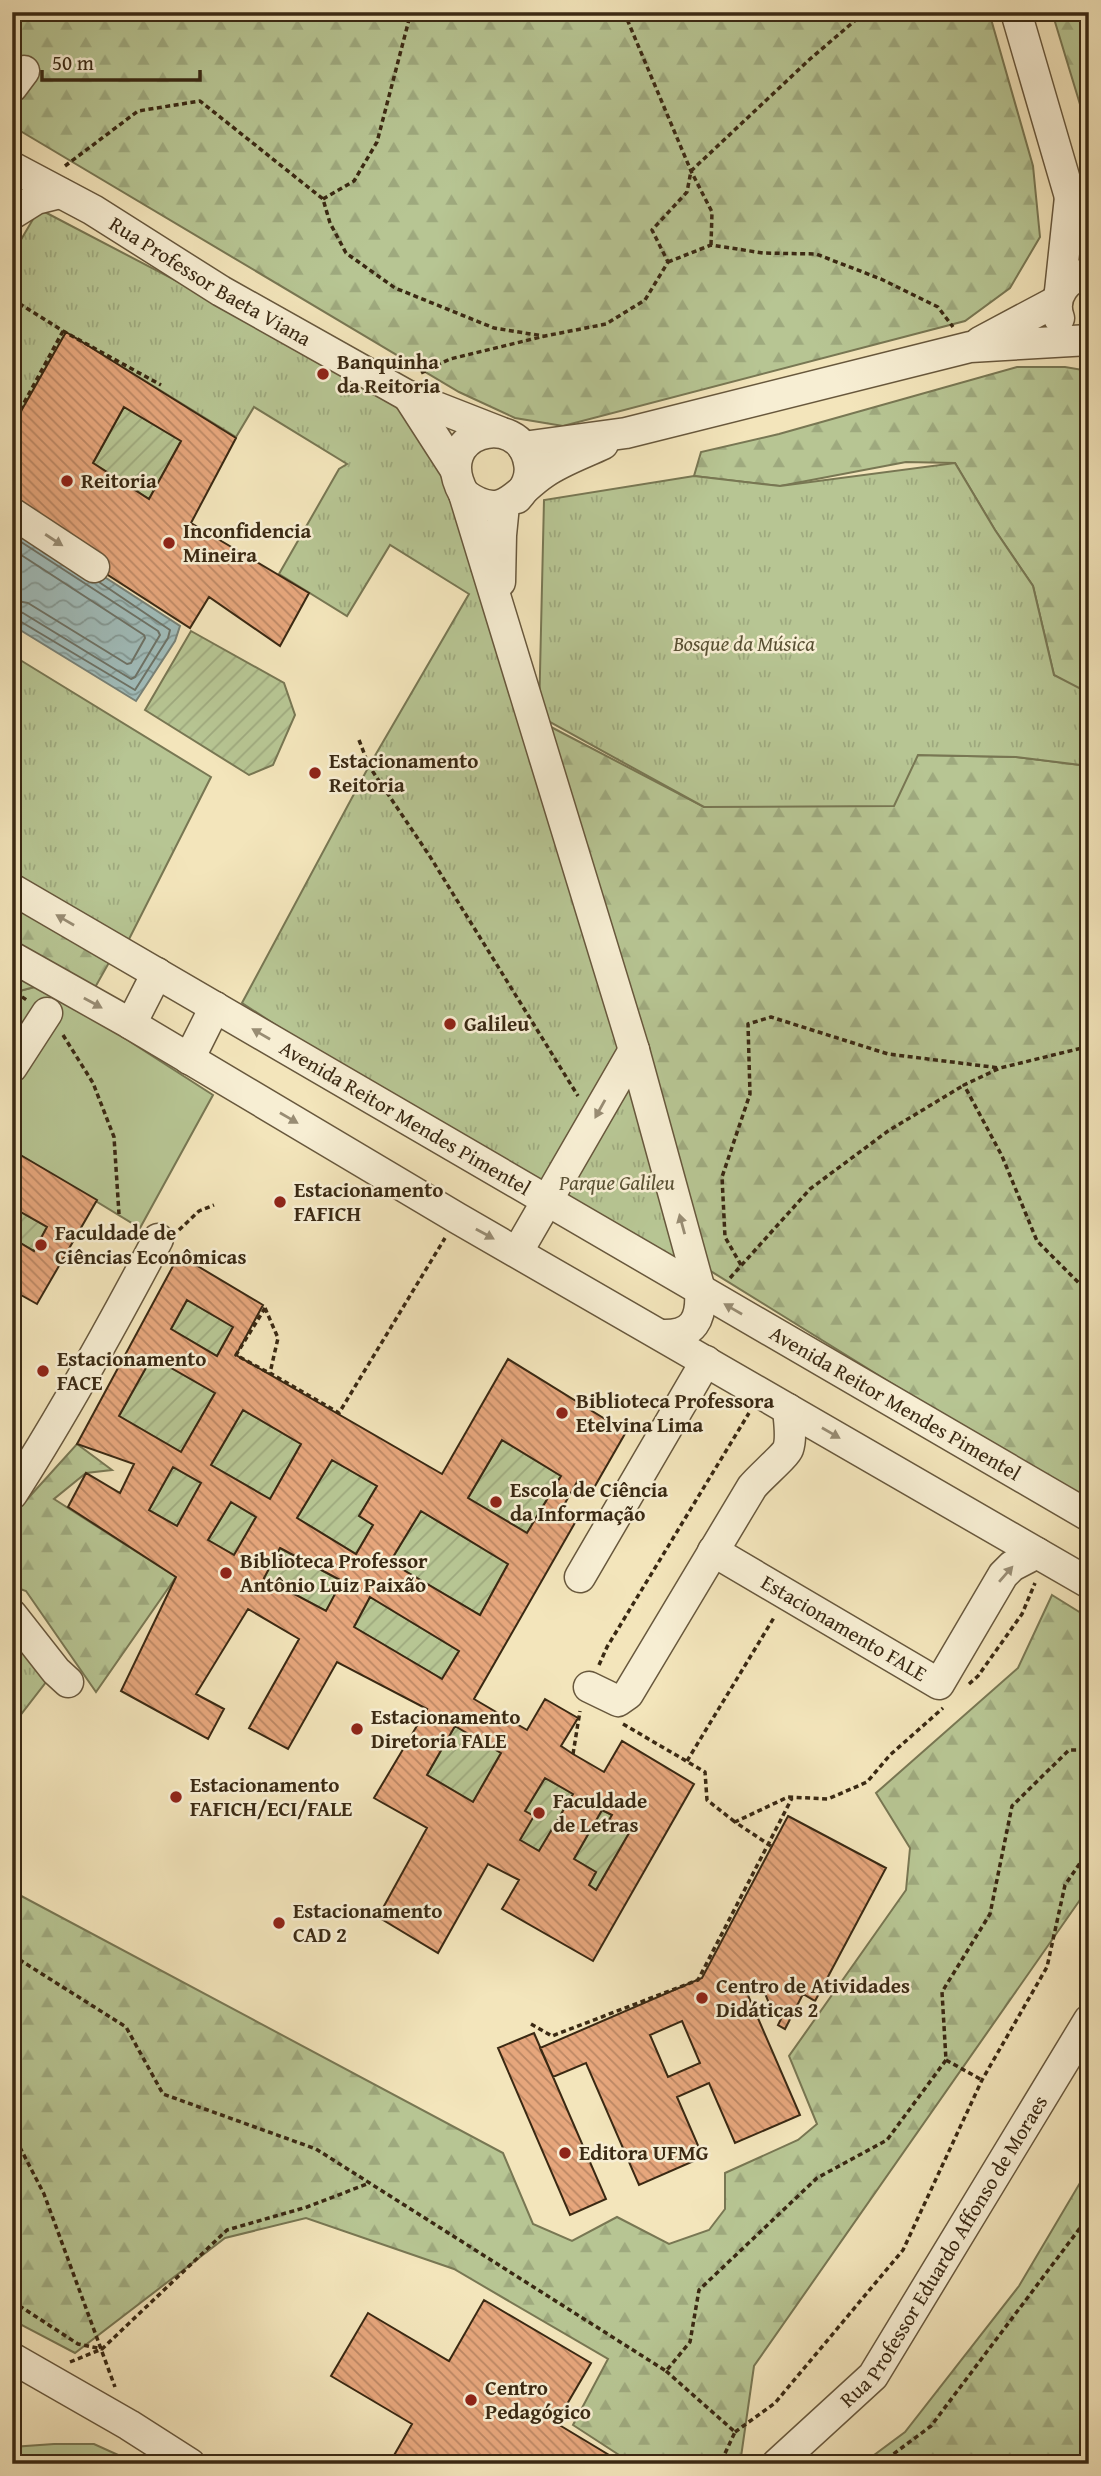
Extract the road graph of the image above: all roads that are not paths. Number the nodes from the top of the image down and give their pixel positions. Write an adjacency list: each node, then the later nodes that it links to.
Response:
1 (1016, 12): 4 (street)
2 (12, 167): 3 (street, Rua Professor Baeta Viana)
3 (51, 188): 5 (street); 11 (street, Rua Professor Baeta Viana)
4 (1070, 197): 6 (street); 8 (street)
5 (12, 214)
6 (1089, 236)
7 (1089, 275): 8 (street)
8 (1059, 296): 9 (street); 10 (street)
9 (1085, 340): 10 (street)
10 (970, 347): 12 (street)
11 (399, 392): 13 (street, Rua Professor Baeta Viana); 14 (street, Rua Professor Baeta Viana)
12 (626, 433): 13 (street); 15 (street)
13 (512, 440): 14 (street); 15 (street)
14 (460, 482): 15 (street); 18 (street, Rua Professor Baeta Viana)
15 (510, 501): 18 (street)
16 (12, 513): 17 (street, one-way to 17)
17 (94, 567)
18 (502, 617): 25 (street, Rua Professor Baeta Viana)
19 (12, 889): 21 (street, Avenida Reitor Mendes Pimentel, one-way to 19)
20 (12, 957): 24 (street, one-way to 24)
21 (157, 974): 22 (street, Avenida Reitor Mendes Pimentel); 24 (street)
22 (215, 1007): 26 (street); 28 (street, Avenida Reitor Mendes Pimentel, one-way to 22)
23 (47, 1013): 27 (street)
24 (131, 1024): 26 (street)
25 (634, 1050): 28 (street, one-way to 28); 31 (street, Rua Professor Baeta Viana, one-way to 25)
26 (189, 1059): 30 (street, one-way to 30)
27 (12, 1067)
28 (547, 1200): 30 (street); 31 (street, Avenida Reitor Mendes Pimentel)
29 (158, 1239): 35 (street)
30 (518, 1251): 32 (street)
31 (706, 1293): 32 (street); 36 (street, Avenida Reitor Mendes Pimentel, one-way to 31)
32 (662, 1335): 33 (street)
33 (706, 1361): 34 (street); 39 (street)
34 (788, 1409): 37 (street); 38 (street, one-way to 38)
35 (12, 1494)
36 (1089, 1516)
37 (713, 1552): 38 (street, Estacionamento FALE, one-way to 38); 43 (street)
38 (1041, 1556): 40 (street)
39 (580, 1577)
40 (1089, 1583)
41 (12, 1615): 42 (street)
42 (68, 1682)
43 (589, 1687)
44 (1086, 2030): 49 (street, Rua Professor Eduardo Affonso de Moraes)
45 (12, 2358): 46 (street)
46 (41, 2374): 47 (street); 48 (street)
47 (12, 2382)
48 (190, 2464)
49 (777, 2464)

